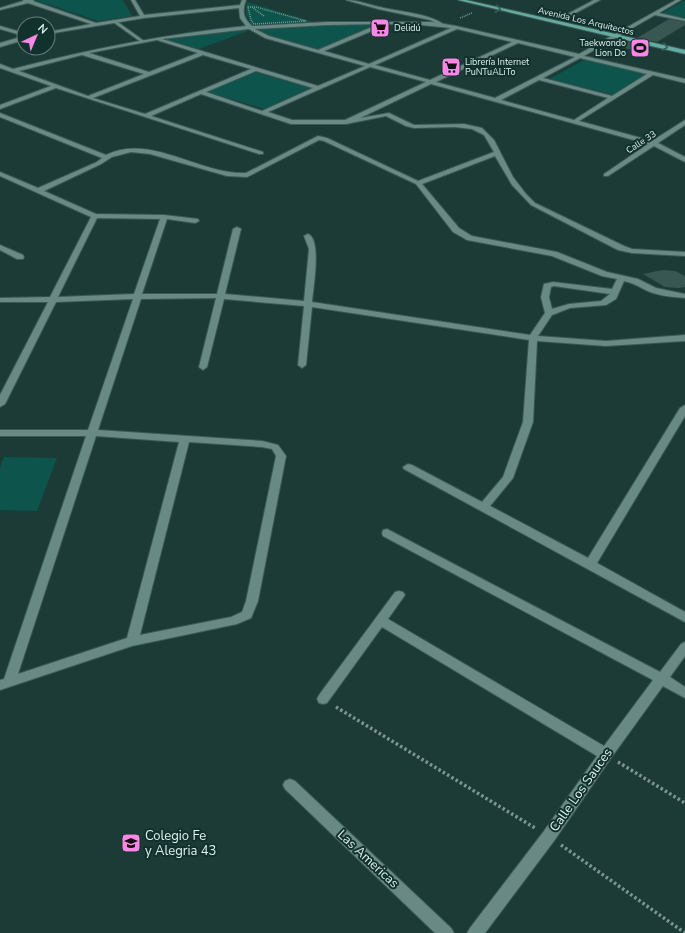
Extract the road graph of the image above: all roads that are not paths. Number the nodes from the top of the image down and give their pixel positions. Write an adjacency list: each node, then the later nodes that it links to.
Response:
1 (28, 0): 9 (street); 17 (street)
2 (133, 0): 12 (street)
3 (244, 0): 8 (street)
4 (348, 0): 19 (lane)
5 (460, 0): 28 (main road, Avenida Los Arquitectos, one-way to 28)
6 (595, 0): 13 (street)
7 (680, 0): 10 (street)
8 (241, 6): 12 (street); 21 (street)
9 (0, 9)
10 (655, 14): 15 (street); 25 (street)
11 (556, 15): 13 (main road, Avenida Los Arquitectos)
12 (143, 17): 16 (street)
13 (564, 17): 14 (main road, Avenida Los Arquitectos)
14 (572, 19)
15 (685, 20)
16 (114, 21): 17 (street); 31 (lane)
17 (96, 23): 24 (street)
18 (388, 23): 19 (street); 21 (street); 34 (street)
19 (444, 25): 22 (street)
20 (0, 27): 27 (street)
21 (248, 27): 30 (street); 34 (street)
22 (456, 27): 32 (street); 40 (street)
23 (617, 29): 25 (main road, Avenida Los Arquitectos)
24 (56, 31)
25 (625, 31): 26 (main road, Avenida Los Arquitectos); 28 (street)
26 (632, 32)
27 (16, 33)
28 (615, 36): 35 (main road, Avenida Los Arquitectos, one-way to 35); 38 (street)
29 (16, 39): 33 (street)
30 (155, 39): 31 (street); 37 (street)
31 (142, 41): 36 (street)
32 (518, 41): 38 (street); 47 (street)
33 (0, 44)
34 (317, 52): 40 (street)
35 (685, 52)
36 (82, 53): 42 (street); 44 (street)
37 (204, 53): 41 (street); 44 (street)
38 (580, 56): 43 (street); 45 (street)
39 (0, 66): 42 (street)
40 (369, 66): 47 (street); 49 (street)
41 (256, 69): 49 (street); 50 (street)
42 (12, 71): 48 (street)
43 (652, 73): 46 (street); 52 (street)
44 (148, 74): 51 (street)
45 (538, 78): 52 (street); 53 (street)
46 (685, 81)
47 (430, 82): 53 (street); 58 (street)
48 (55, 87): 51 (street); 54 (street)
49 (318, 88): 55 (street)
50 (200, 92): 55 (street); 57 (street)
51 (88, 98): 57 (street)
52 (613, 98): 59 (street)
53 (496, 100): 59 (street)
54 (0, 107)
55 (262, 113): 58 (street)
56 (0, 115): 64 (street)
57 (146, 116): 62 (street)
58 (346, 122): 63 (street)
59 (574, 122): 61 (street)
60 (685, 122): 61 (street, Calle 33)
61 (654, 144): 65 (street); 67 (street, Calle 33)
62 (261, 153)
63 (498, 153): 68 (street); 76 (street)
64 (106, 157): 68 (street); 69 (street)
65 (685, 160)
66 (0, 174): 69 (street)
67 (606, 175)
68 (418, 183): 78 (street)
69 (38, 191): 70 (street)
70 (95, 216): 71 (street); 84 (street)
71 (164, 217): 72 (street); 80 (street)
72 (195, 221)
73 (237, 229): 82 (street)
74 (308, 236): 85 (street)
75 (0, 247): 77 (street)
76 (685, 254)
77 (20, 257)
78 (621, 278): 79 (street); 81 (street)
79 (616, 292): 86 (street); 86 (street)
80 (138, 296): 82 (street); 84 (street); 94 (street)
81 (685, 296)
82 (220, 297): 85 (street); 90 (street)
83 (0, 300): 84 (street)
84 (52, 300): 91 (street)
85 (308, 304): 87 (street); 89 (street)
86 (549, 313): 87 (street)
87 (533, 338): 88 (street); 97 (street)
88 (685, 338)
89 (302, 365)
90 (203, 367)
91 (0, 404)
92 (685, 408): 99 (street)
93 (0, 433): 94 (street)
94 (92, 433): 95 (street); 106 (street)
95 (185, 439): 103 (street); 103 (street)
96 (408, 467): 97 (street)
97 (483, 507): 99 (street)
98 (387, 532): 105 (street)
99 (590, 564): 101 (street)
100 (399, 595): 102 (street)
101 (685, 617)
102 (380, 620): 108 (street); 109 (street)
103 (132, 641): 106 (street)
104 (685, 647): 105 (street, Calle Los Sauces)
105 (662, 678): 107 (street); 109 (street, Calle Los Sauces)
106 (4, 683)
107 (685, 693)
108 (323, 699)
109 (606, 754): 112 (street, Calle Los Sauces)
110 (290, 785): 111 (street, Las Americas)
111 (446, 933)
112 (475, 933)

